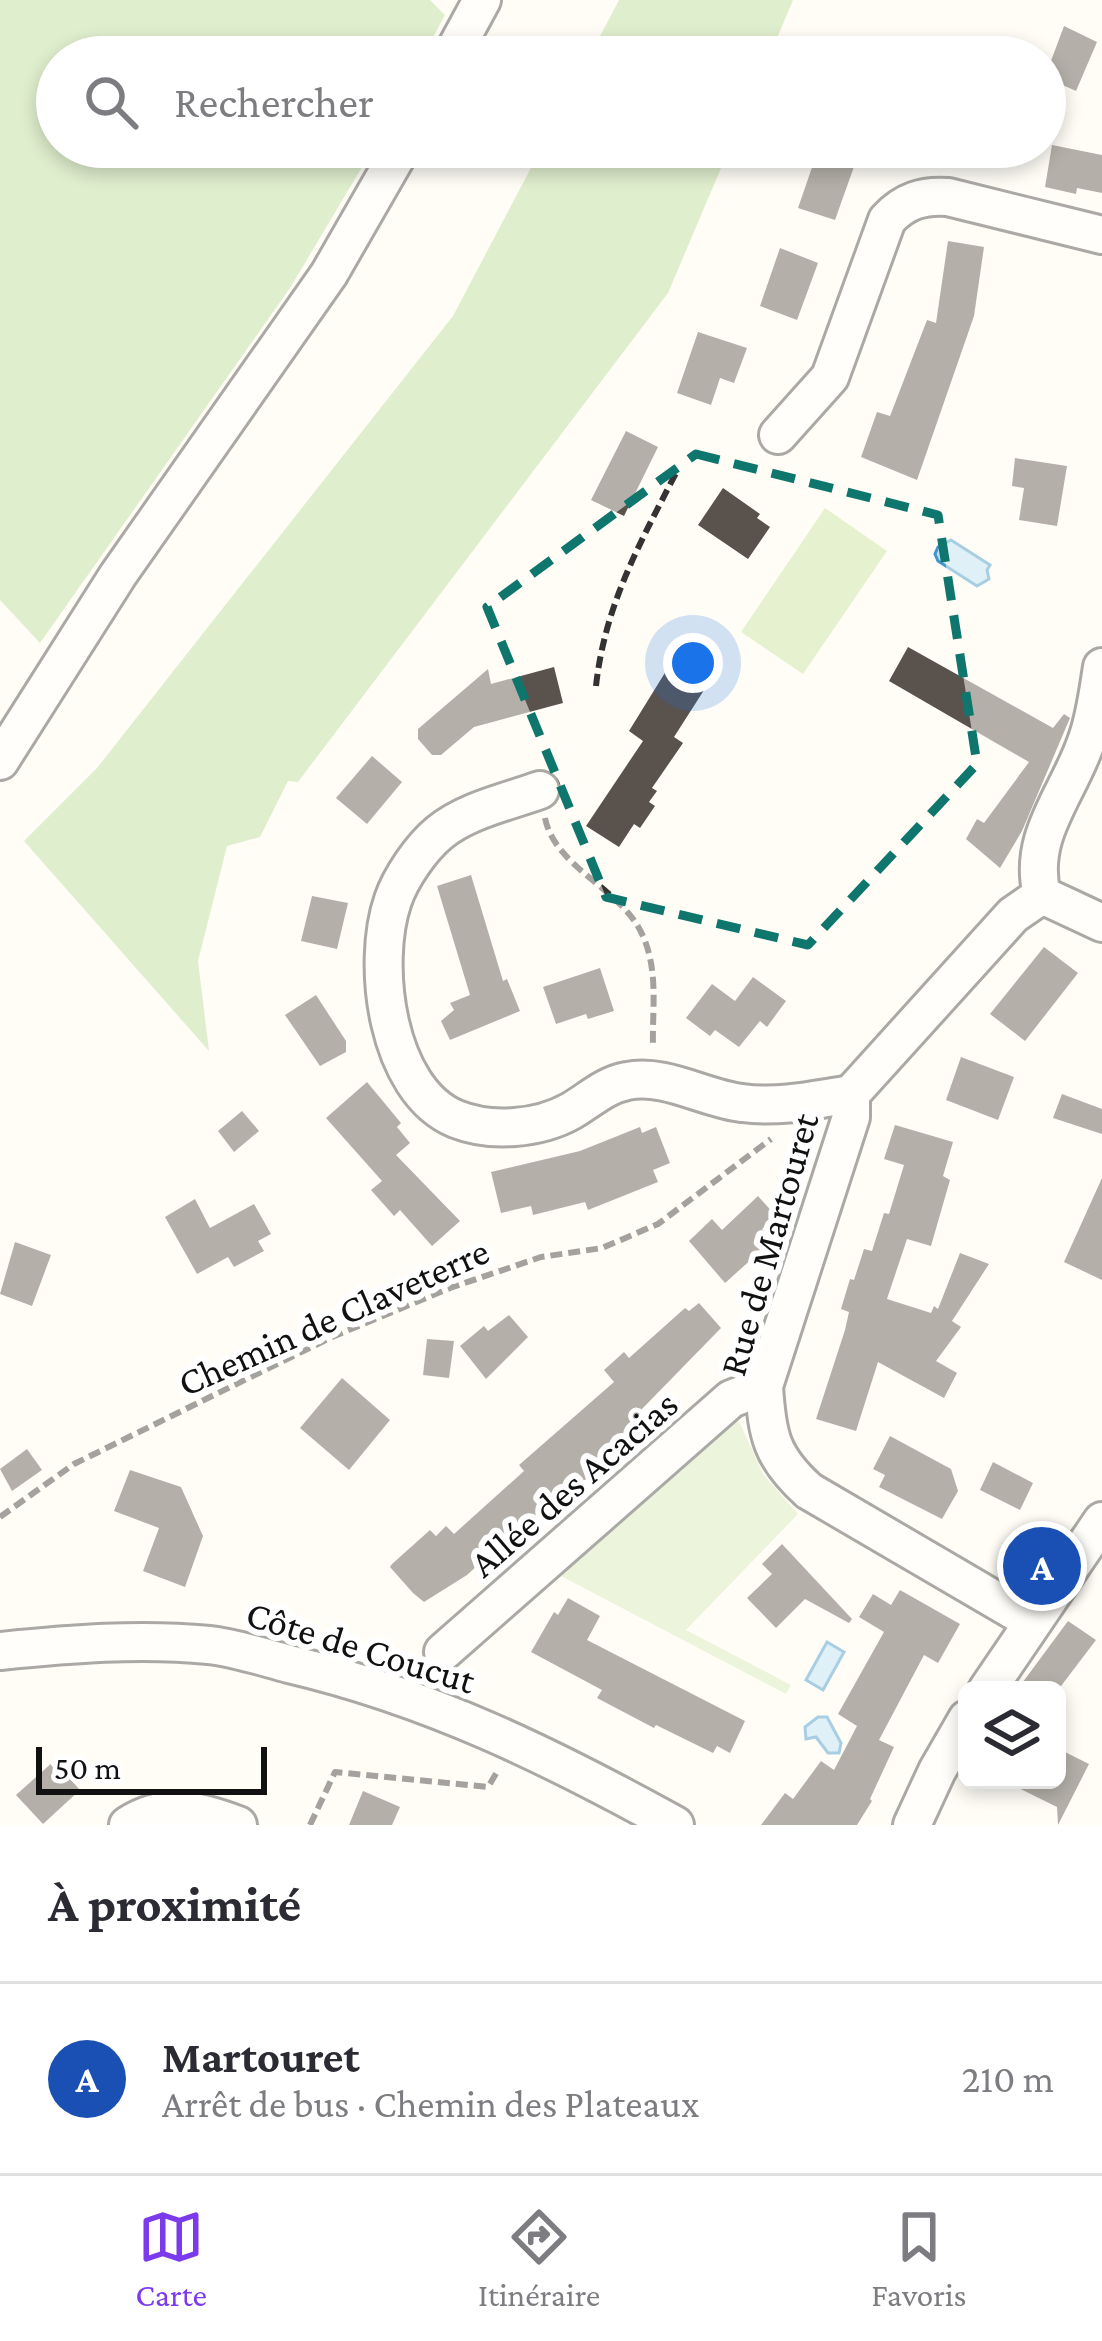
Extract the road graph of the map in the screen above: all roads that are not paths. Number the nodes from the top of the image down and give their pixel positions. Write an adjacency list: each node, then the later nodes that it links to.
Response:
1 (482, 0): 2 (street)
2 (462, 36)
3 (390, 168): 7 (street)
4 (1102, 235): 5 (street)
5 (778, 435)
6 (1102, 667): 9 (street)
7 (0, 761)
8 (540, 790): 11 (street)
9 (1042, 895): 10 (street); 11 (street, Rue de Martouret)
10 (1102, 923)
11 (851, 1094): 12 (street, Rue de Martouret)
12 (764, 1386): 14 (street, Rue de Martouret); 16 (street, Allée des Acacias)
13 (1102, 1521): 14 (street)
14 (1034, 1622): 17 (street)
15 (0, 1651): 21 (street, Côte de Coucut)
16 (443, 1652)
17 (993, 1681)
18 (958, 1735): 22 (street)
19 (128, 1825): 20 (street)
20 (238, 1825)
21 (675, 1825)
22 (912, 1825)

